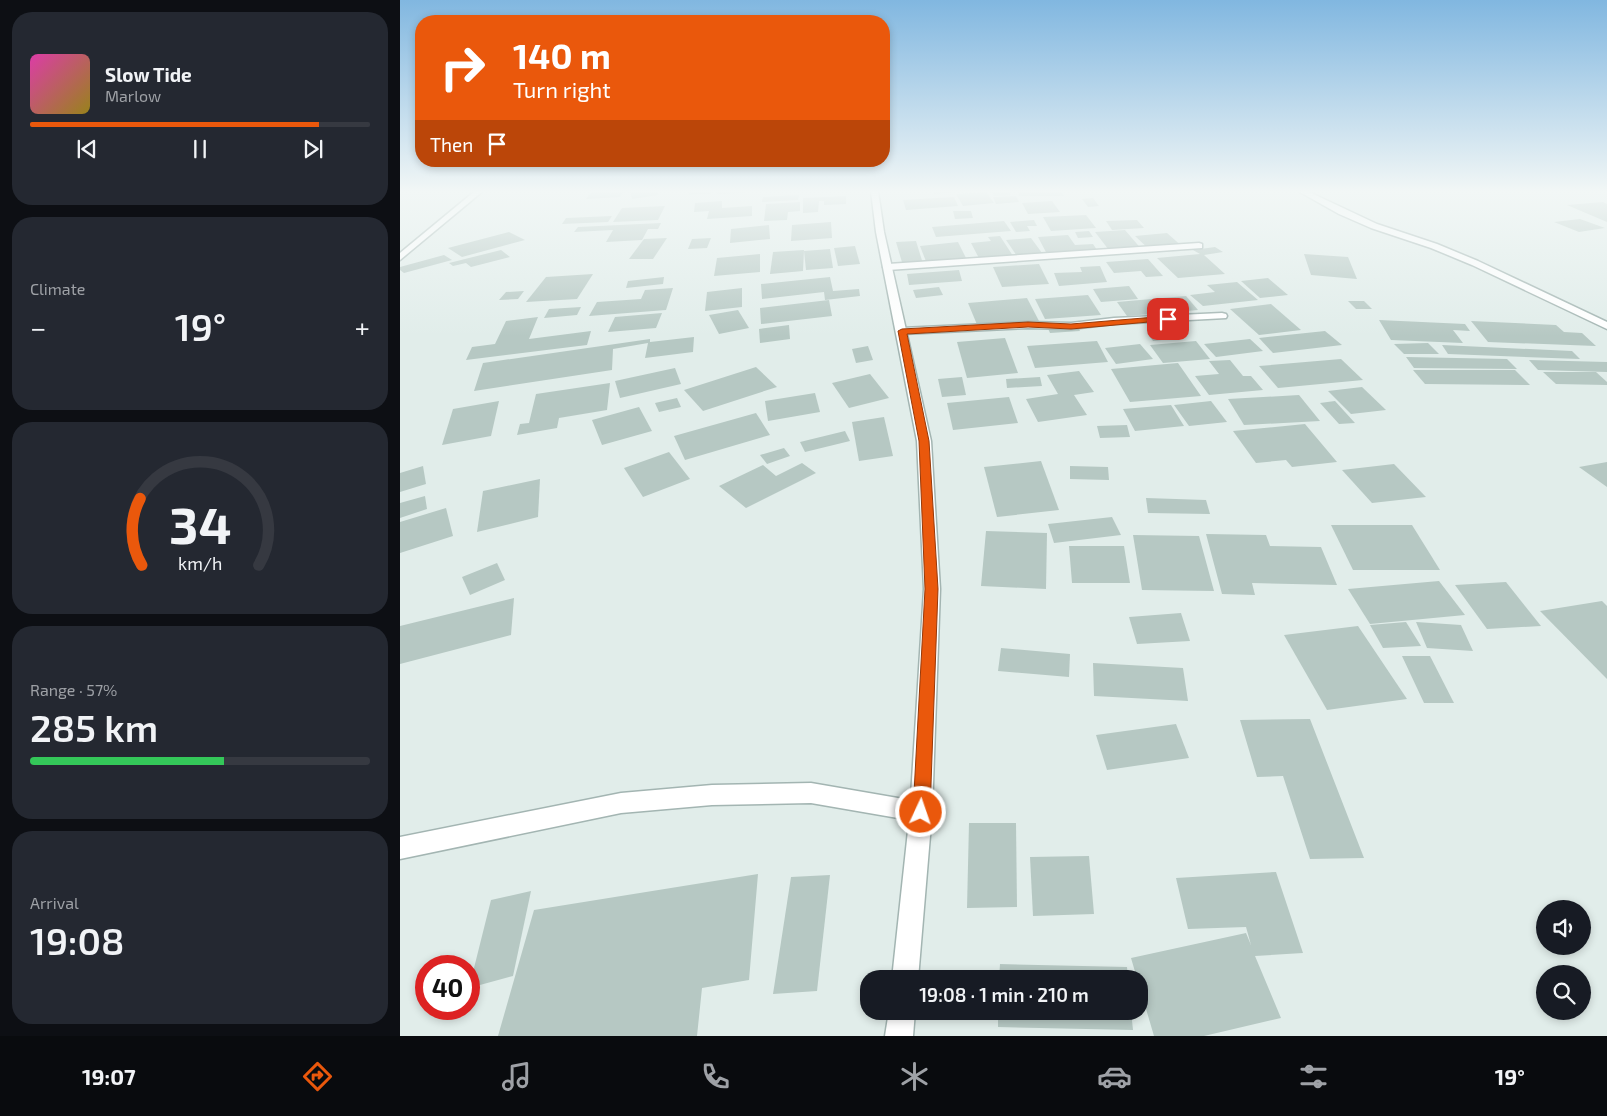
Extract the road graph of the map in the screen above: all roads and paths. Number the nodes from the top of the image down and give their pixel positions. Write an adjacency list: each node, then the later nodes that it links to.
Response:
1 (421, 239): 5 (street)
2 (882, 239): 6 (street)
3 (1414, 239): 8 (street)
4 (1199, 246): 6 (street)
5 (400, 257)
6 (888, 267): 9 (street)
7 (1222, 316): 9 (street)
8 (1607, 326)
9 (902, 331): 10 (street)
10 (921, 812): 11 (street); 12 (street)
11 (400, 848)
12 (906, 970)
13 (901, 1020): 14 (street)
14 (899, 1036)

